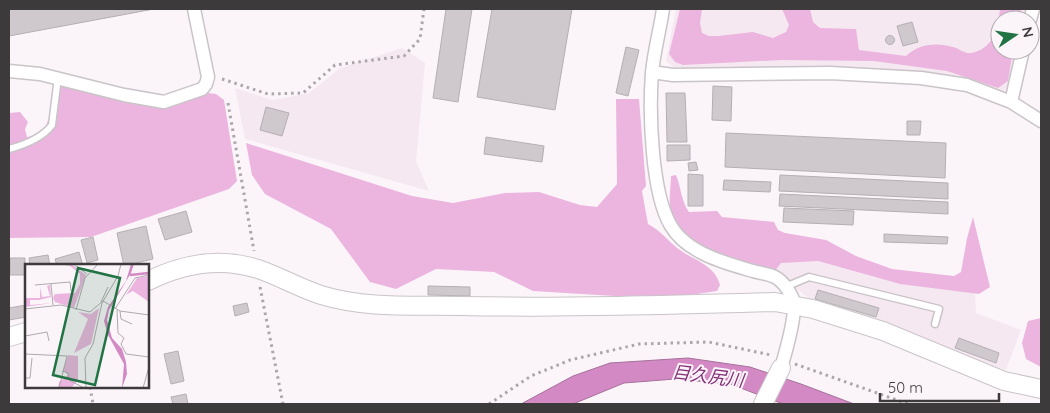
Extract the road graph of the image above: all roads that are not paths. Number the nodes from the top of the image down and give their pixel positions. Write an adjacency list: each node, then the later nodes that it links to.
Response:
1 (194, 9): 6 (street)
2 (663, 9): 5 (street)
3 (1021, 60): 7 (street)
4 (9, 71): 6 (street)
5 (652, 72): 7 (street); 11 (street)
6 (58, 78): 9 (lane)
7 (1011, 102): 8 (street)
8 (1041, 121)
9 (9, 149)
10 (149, 280): 12 (street)
11 (785, 287): 12 (street); 13 (lane)
12 (794, 305): 16 (street); 17 (street)
13 (935, 324)
14 (25, 332): 15 (street)
15 (9, 337)
16 (781, 368): 18 (street)
17 (1041, 389)
18 (763, 404)

